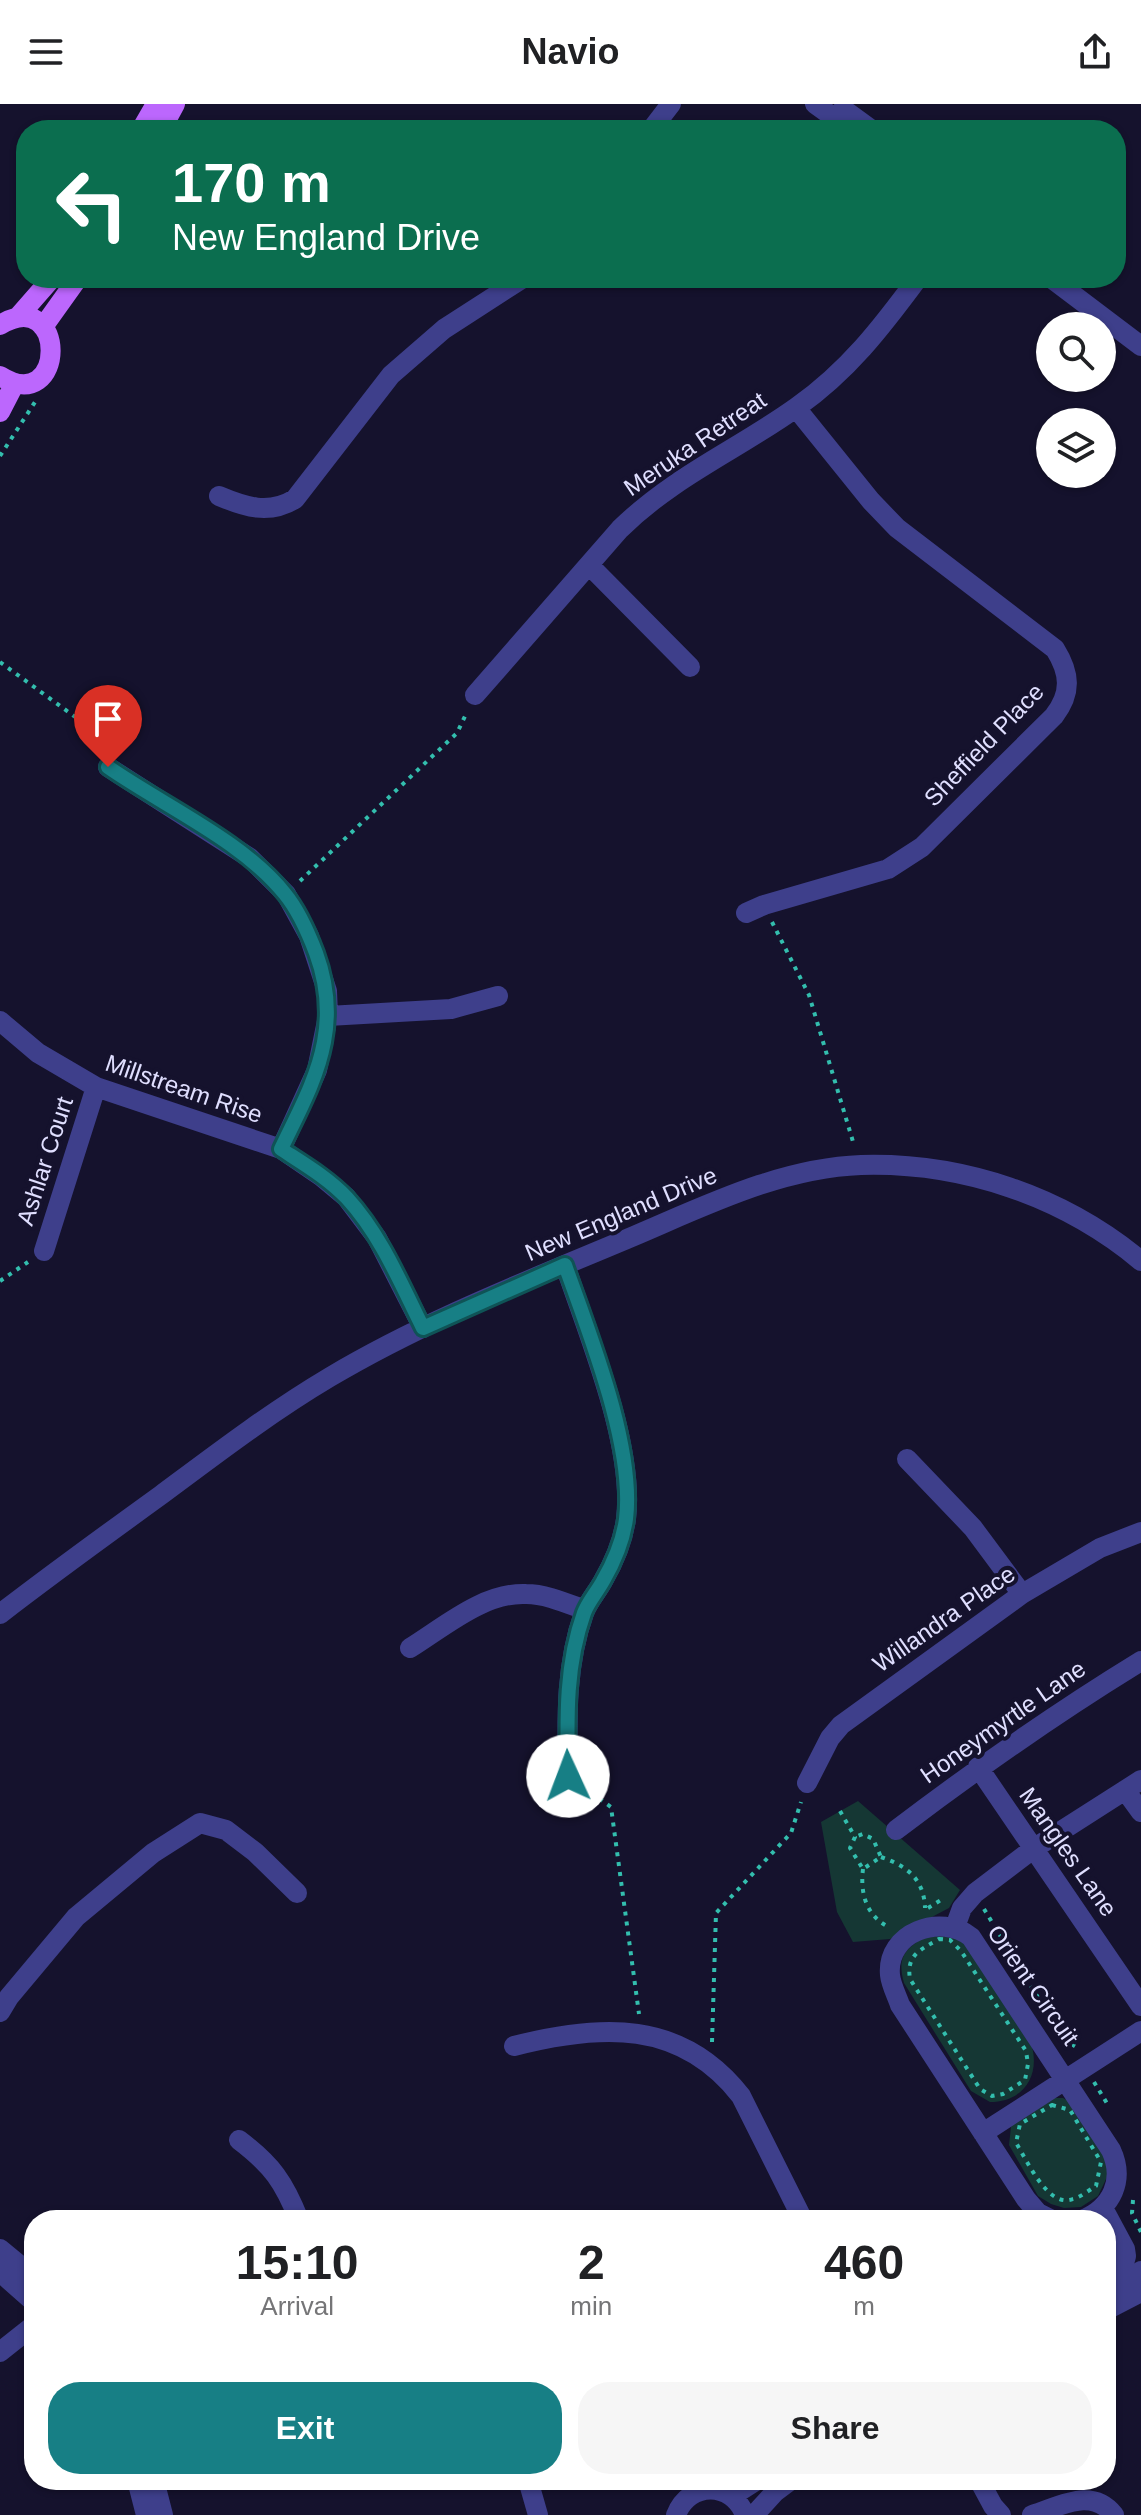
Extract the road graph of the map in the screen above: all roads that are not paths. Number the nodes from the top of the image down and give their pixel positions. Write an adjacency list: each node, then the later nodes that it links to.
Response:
1 (671, 104): 4 (street)
2 (815, 104): 5 (street)
3 (836, 104): 6 (street)
4 (659, 120)
5 (837, 120)
6 (858, 120)
7 (41, 288): 13 (main road)
8 (71, 288): 14 (main road)
9 (508, 288): 20 (street)
10 (910, 288): 18 (street, Meruka Retreat)
11 (1064, 288): 16 (street)
12 (1085, 288): 15 (street)
13 (6, 321): 14 (main road)
14 (43, 327): 17 (main road)
15 (1141, 330)
16 (1141, 346)
17 (8, 380): 19 (main road)
18 (796, 408): 21 (street, Meruka Retreat); 25 (street, Sheffield Place)
19 (0, 412)
20 (219, 496)
21 (589, 565): 22 (street); 23 (street, Meruka Retreat)
22 (690, 667)
23 (475, 695)
24 (108, 767): 27 (street)
25 (755, 909)
26 (498, 996): 27 (street)
27 (328, 1016): 30 (street)
28 (0, 1021): 29 (street, Millstream Rise)
29 (96, 1087): 30 (street, Millstream Rise); 31 (street, Ashlar Court)
30 (281, 1149): 34 (street, Millstream Rise)
31 (44, 1251)
32 (1141, 1261): 33 (street, New England Drive)
33 (565, 1265): 34 (street, New England Drive); 38 (street)
34 (423, 1328): 39 (street, New England Drive)
35 (907, 1459): 37 (street)
36 (1141, 1532): 37 (street, Willandra Place)
37 (1022, 1594): 44 (street, Willandra Place)
38 (585, 1610): 40 (street); 43 (street)
39 (0, 1614)
40 (410, 1648)
41 (1141, 1661): 42 (street, Honeymyrtle Lane)
42 (978, 1767): 47 (street, Honeymyrtle Lane); 48 (street, Mangles Lane)
43 (568, 1776)
44 (807, 1783)
45 (1133, 1785): 46 (street); 48 (street)
46 (1141, 1812)
47 (896, 1830)
48 (1033, 1849): 50 (street); 51 (street, Mangles Lane)
49 (297, 1893): 52 (street)
50 (955, 1927): 55 (street, Orient Circuit); 56 (street, Orient Circuit)
51 (1141, 2006)
52 (0, 2012)
53 (1141, 2031): 55 (street)
54 (514, 2046): 60 (street)
55 (1066, 2079): 56 (street); 58 (street, Orient Circuit)
56 (983, 2133): 61 (street, Orient Circuit)
57 (239, 2140): 59 (street)
58 (1103, 2208): 62 (street)
59 (295, 2210)
60 (798, 2210)
61 (1035, 2210)
62 (1100, 2210)
63 (1116, 2232): 67 (street)
64 (0, 2249): 65 (street)
65 (24, 2269)
66 (0, 2272): 68 (street)
67 (1131, 2276): 69 (street)
68 (24, 2293)
69 (1116, 2296)
70 (24, 2333): 71 (street)
71 (0, 2352)
72 (140, 2490): 82 (street)
73 (157, 2490): 83 (street)
74 (531, 2490): 84 (street)
75 (702, 2490): 81 (street)
76 (718, 2490): 80 (street)
77 (741, 2490): 80 (street)
78 (778, 2490): 86 (street)
79 (984, 2490): 87 (street)
80 (732, 2496): 85 (street)
81 (676, 2512)
82 (146, 2515)
83 (163, 2515)
84 (538, 2515)
85 (745, 2515)
86 (754, 2515)
87 (1001, 2515)
88 (1032, 2515): 89 (street)
89 (1114, 2515)

